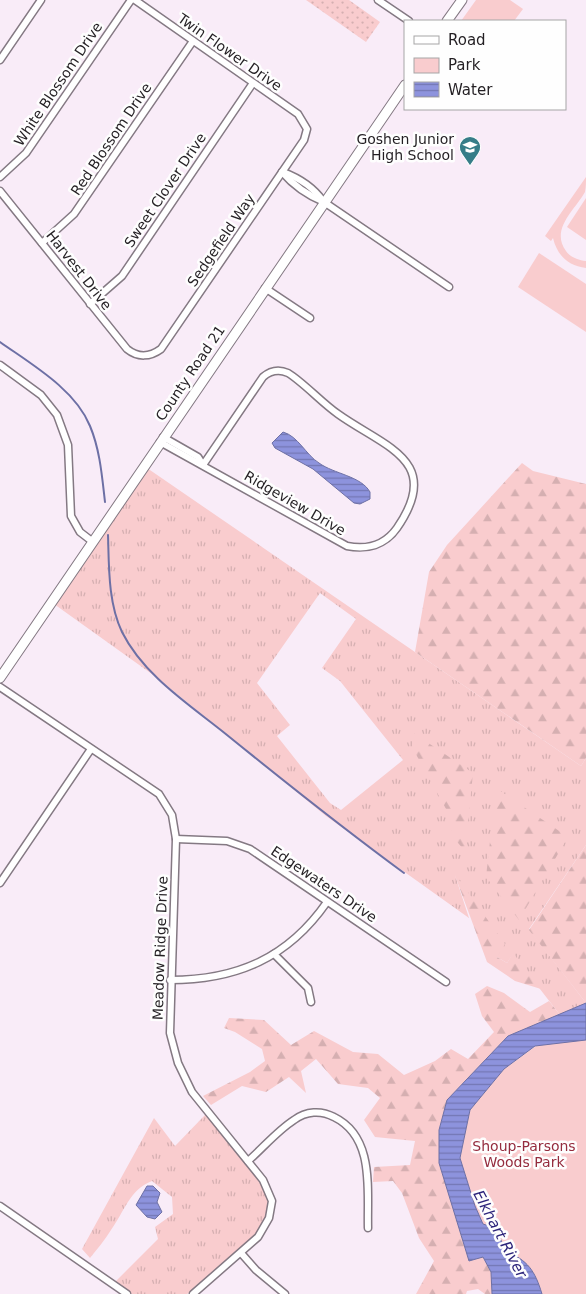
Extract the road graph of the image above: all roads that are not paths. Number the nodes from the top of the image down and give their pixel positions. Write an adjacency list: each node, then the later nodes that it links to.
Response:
1 (41, 0): 9 (street)
2 (131, 0): 14 (street, White Blossom Drive)
3 (135, 0): 8 (street, Twin Flower Drive)
4 (378, 0): 6 (street)
5 (462, 0): 7 (street)
6 (408, 20)
7 (448, 20)
8 (193, 41): 10 (street, Twin Flower Drive); 17 (street, Red Blossom Drive)
9 (0, 60)
10 (253, 83): 12 (street, Twin Flower Drive); 20 (street, Sweet Clover Drive)
11 (404, 86): 16 (street, County Road 21)
12 (307, 129): 13 (street, Sedgefield Way)
13 (282, 172): 16 (street); 22 (street, Sedgefield Way)
14 (0, 177)
15 (0, 191): 17 (street, Harvest Drive)
16 (324, 202): 18 (street); 19 (street, County Road 21)
17 (42, 243): 20 (street, Harvest Drive)
18 (449, 287)
19 (265, 288): 21 (street); 24 (street, County Road 21)
20 (90, 304): 22 (street, Harvest Drive)
21 (310, 318)
22 (145, 356)
23 (0, 365): 26 (street)
24 (162, 439): 25 (street, Ridgeview Drive); 26 (street, County Road 21)
25 (203, 465): 25 (street, Ridgeview Drive)
26 (93, 542): 27 (street, County Road 21)
27 (0, 678)
28 (0, 688): 29 (street, Meadow Ridge Drive)
29 (91, 749): 30 (street, Meadow Ridge Drive); 31 (street)
30 (176, 839): 32 (street, Edgewaters Drive); 34 (street, Meadow Ridge Drive)
31 (0, 883)
32 (327, 902): 33 (street); 35 (street, Edgewaters Drive)
33 (274, 954): 34 (street); 36 (street)
34 (170, 980): 37 (street, Meadow Ridge Drive)
35 (446, 982)
36 (311, 1002)
37 (248, 1161): 39 (street); 40 (street, Meadow Ridge Drive)
38 (0, 1206): 41 (street)
39 (368, 1228)
40 (241, 1253): 42 (street, Meadow Ridge Drive); 43 (street)
41 (127, 1294)
42 (193, 1294)
43 (285, 1294)

